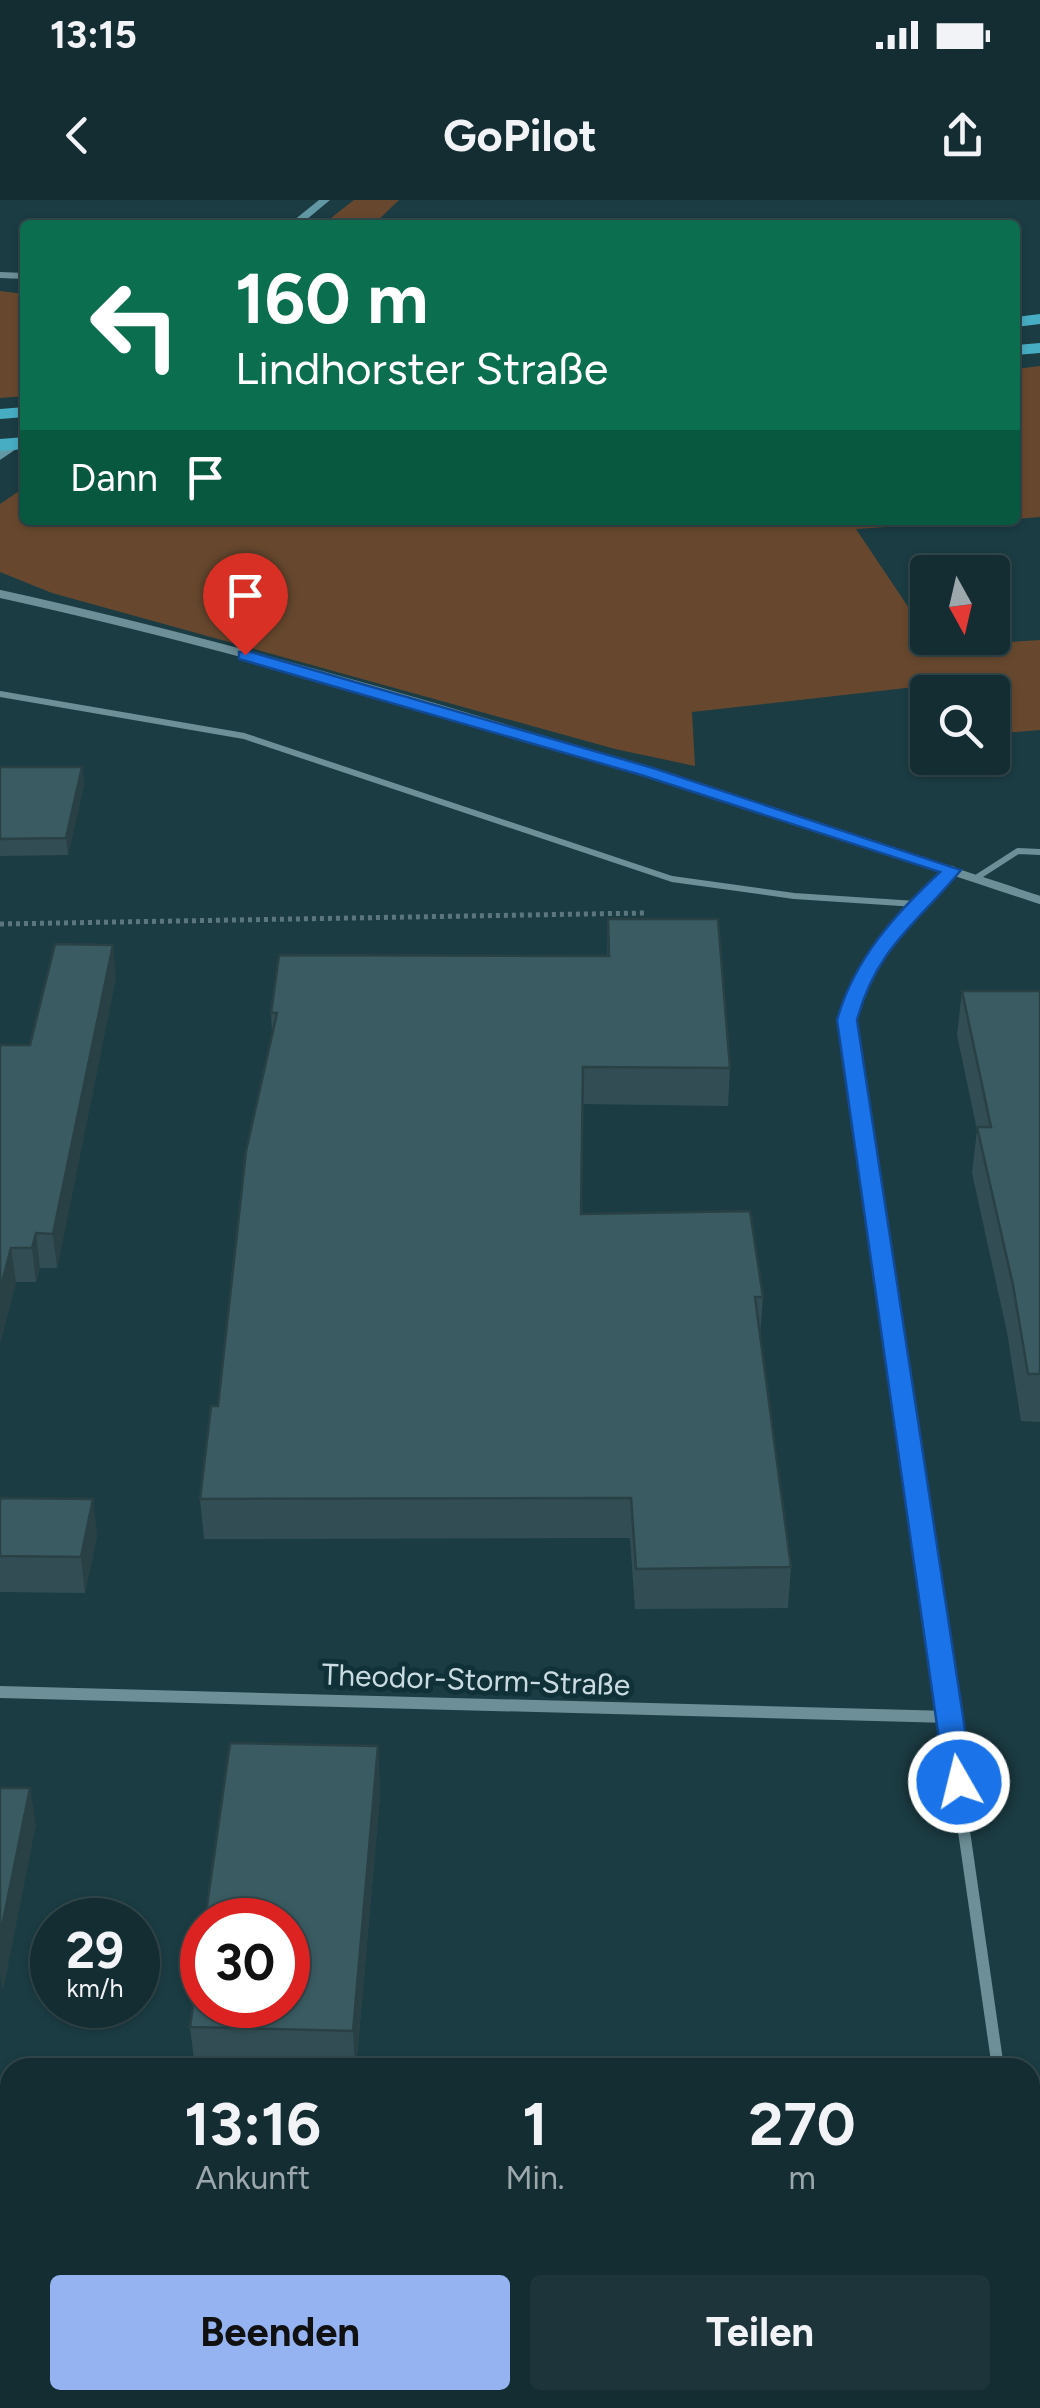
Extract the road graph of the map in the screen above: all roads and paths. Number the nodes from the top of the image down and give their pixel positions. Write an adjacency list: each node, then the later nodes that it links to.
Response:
1 (325, 200): 2 (main road)
2 (299, 220)
3 (0, 594): 6 (street)
4 (0, 694): 9 (lane)
5 (1040, 852): 7 (lane)
6 (952, 870): 7 (street); 9 (street)
7 (976, 878): 8 (street)
8 (1040, 900)
9 (916, 904): 13 (street)
10 (647, 913): 11 (path)
11 (0, 924)
12 (0, 1692): 13 (street, Theodor-Storm-Straße)
13 (950, 1717): 14 (street)
14 (997, 2058)

